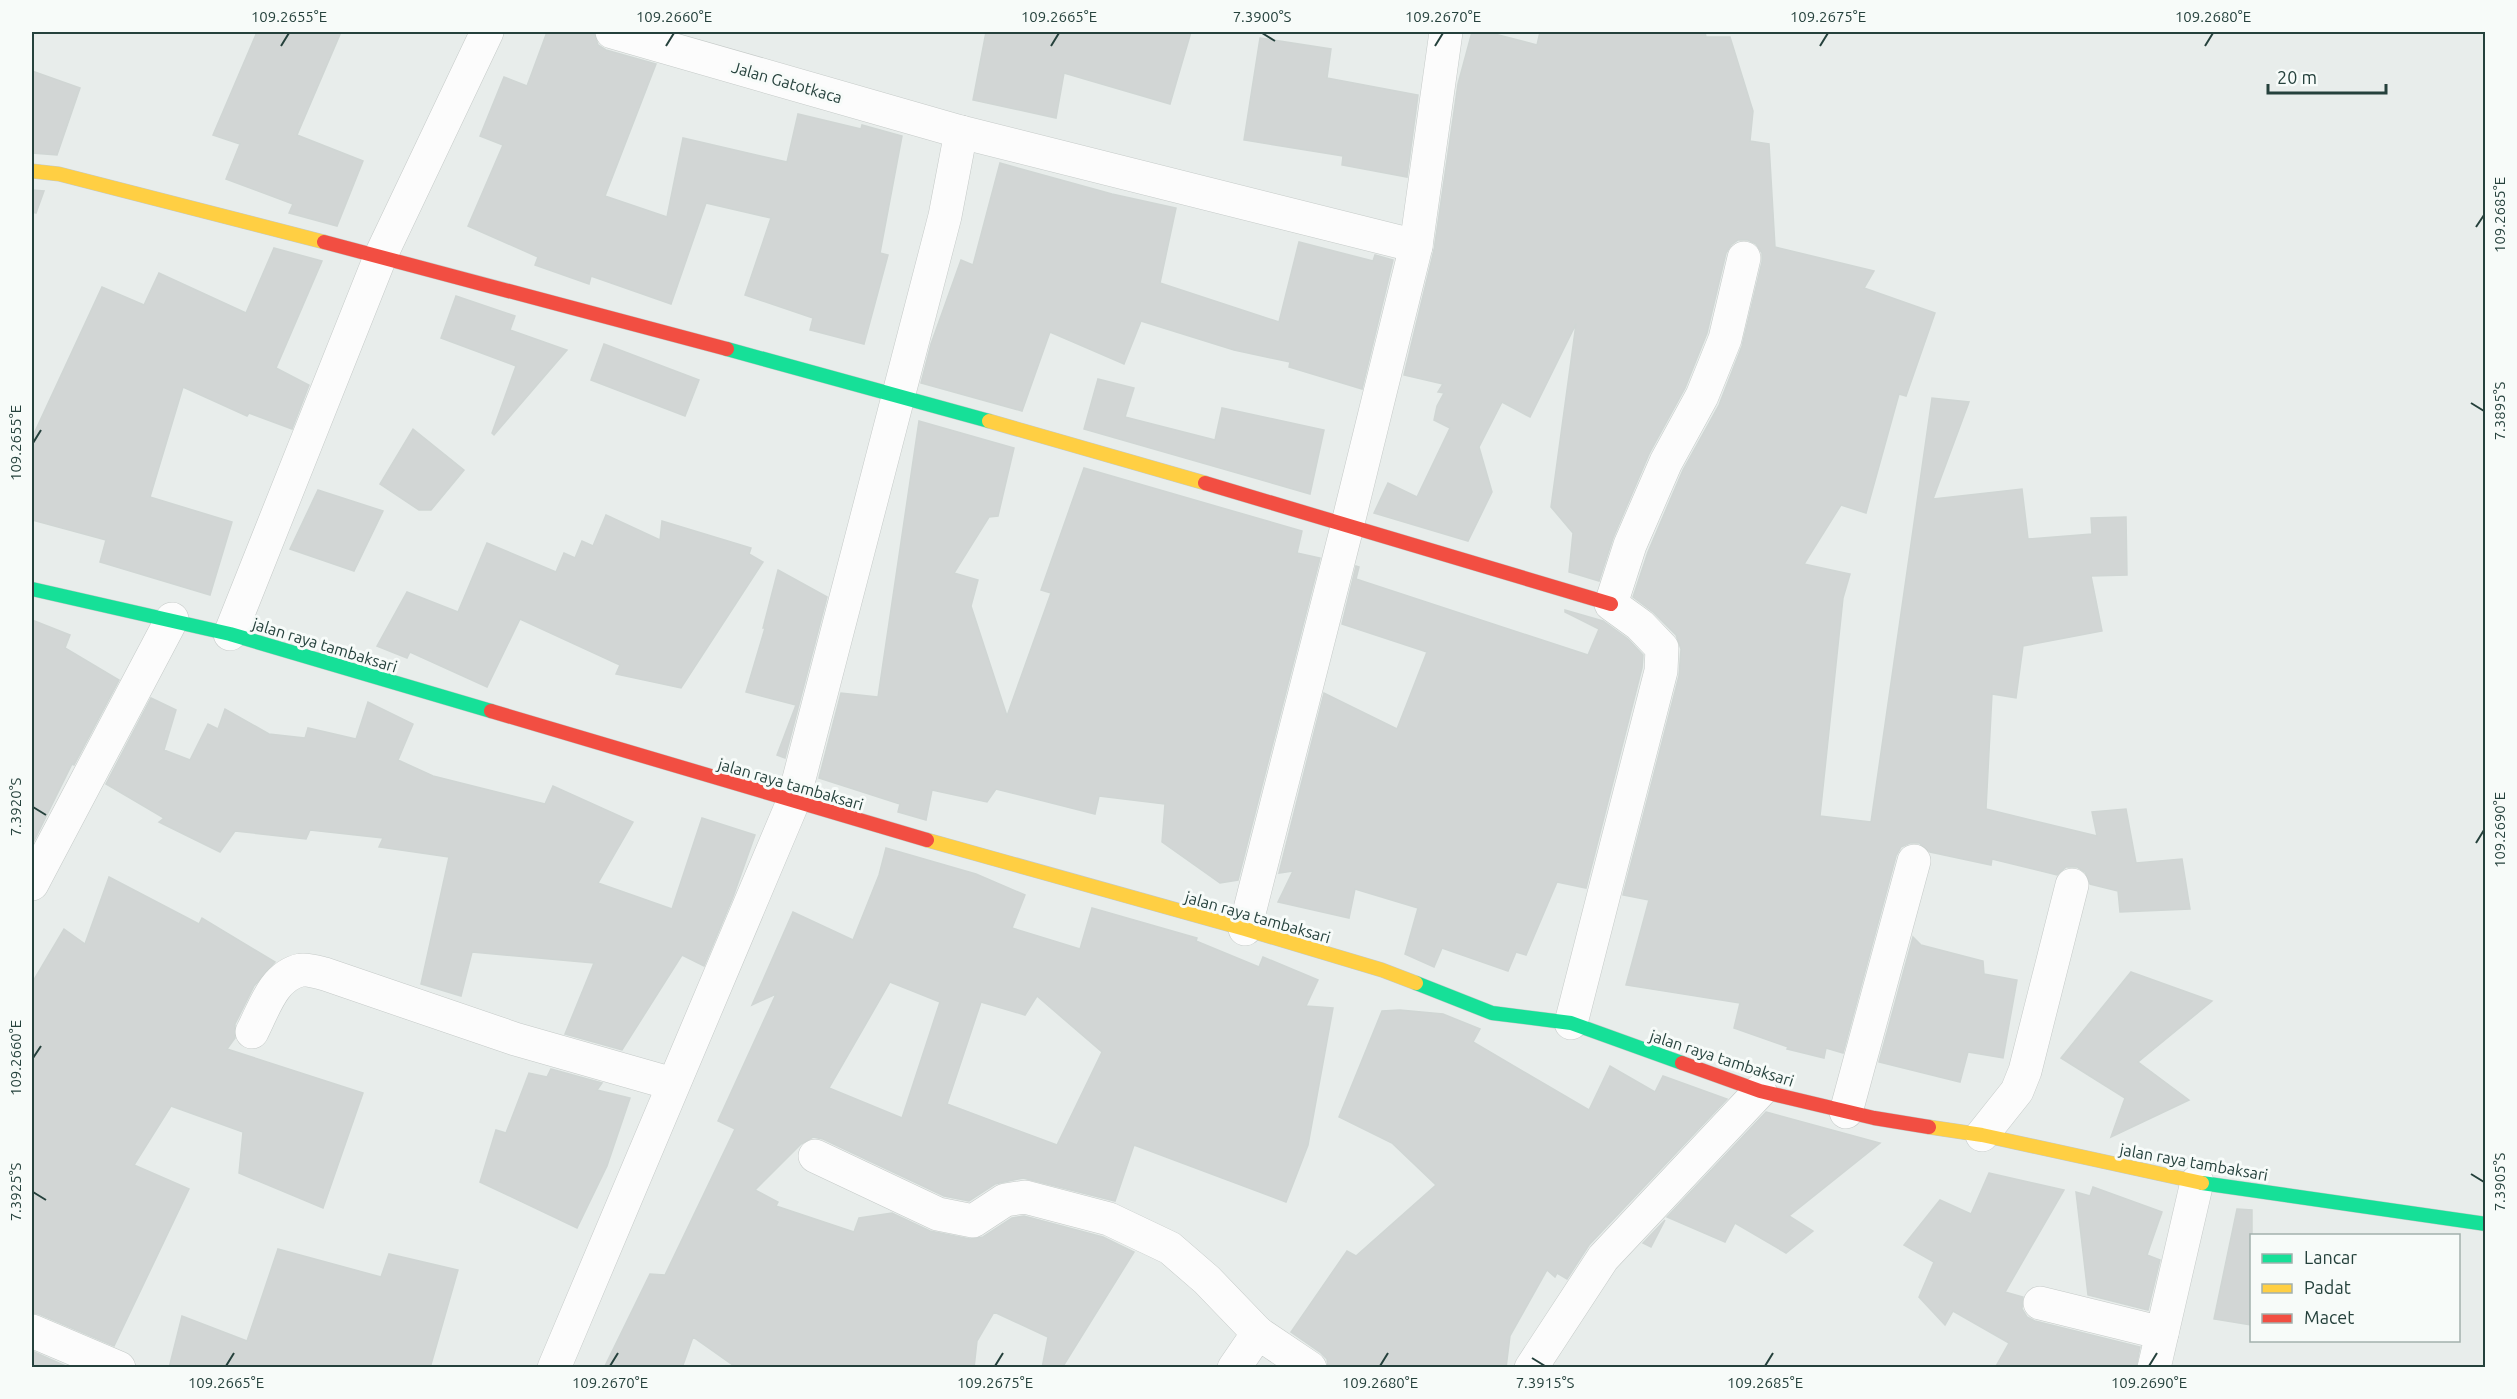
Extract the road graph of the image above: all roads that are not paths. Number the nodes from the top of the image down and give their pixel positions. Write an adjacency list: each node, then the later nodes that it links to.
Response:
1 (487, 32): 7 (street)
2 (612, 32): 4 (street, Jalan Gatotkaca)
3 (1446, 32): 6 (street)
4 (961, 132): 6 (street, Jalan Gatotkaca); 9 (street)
5 (32, 171): 7 (street)
6 (1416, 246): 10 (street)
7 (381, 255): 9 (street); 14 (street)
8 (1744, 258): 12 (street)
9 (899, 398): 10 (street); 15 (street)
10 (1348, 523): 12 (street); 19 (street)
11 (32, 589): 13 (street, jalan raya tambaksari)
12 (1611, 604): 20 (street)
13 (172, 619): 14 (street, jalan raya tambaksari); 17 (street)
14 (230, 634): 15 (street, jalan raya tambaksari)
15 (793, 802): 19 (street, jalan raya tambaksari); 22 (street)
16 (1914, 861): 24 (street)
17 (32, 884)
18 (2072, 885): 25 (street)
19 (1245, 929): 20 (street, jalan raya tambaksari)
20 (1571, 1023): 23 (street, jalan raya tambaksari)
21 (252, 1032): 22 (street)
22 (673, 1084): 34 (street)
23 (1760, 1091): 24 (street, jalan raya tambaksari); 37 (street)
24 (1846, 1112): 25 (street, jalan raya tambaksari)
25 (1982, 1135): 27 (street, jalan raya tambaksari)
26 (815, 1156): 31 (street)
27 (2197, 1182): 28 (street, jalan raya tambaksari); 32 (street)
28 (2486, 1224)
29 (2040, 1303): 32 (street)
30 (32, 1331): 33 (street)
31 (1258, 1333): 35 (street); 36 (street)
32 (2162, 1333): 38 (street)
33 (119, 1368)
34 (554, 1368)
35 (1234, 1368)
36 (1310, 1368)
37 (1531, 1368)
38 (2154, 1368)

